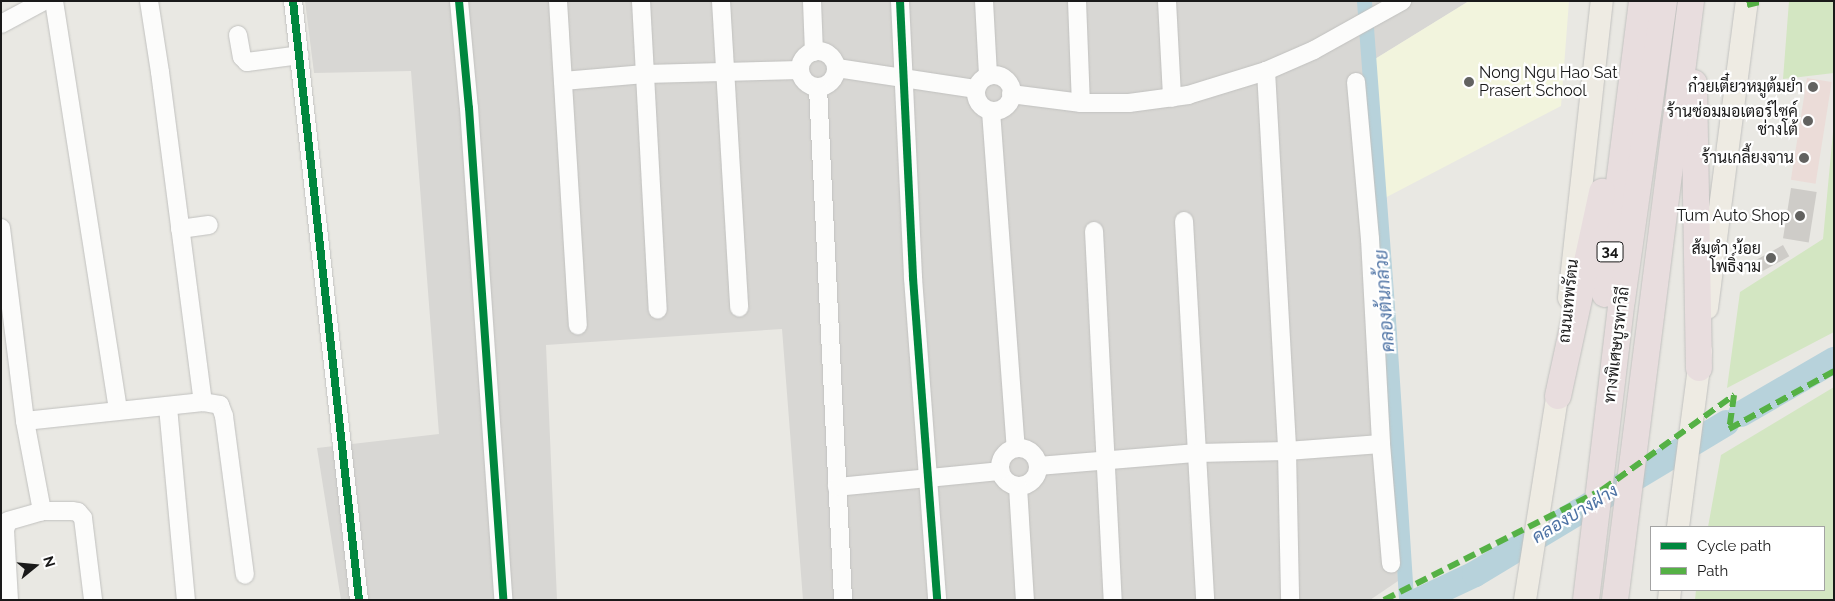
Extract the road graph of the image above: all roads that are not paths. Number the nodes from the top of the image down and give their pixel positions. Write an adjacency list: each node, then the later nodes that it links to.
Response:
1 (44, 1): 21 (street)
2 (54, 1): 53 (street)
3 (149, 1): 44 (street)
4 (294, 1): 25 (street)
5 (459, 1): 69 (street)
6 (558, 1): 32 (street)
7 (641, 1): 30 (street)
8 (721, 1): 28 (street)
9 (812, 1): 24 (street)
10 (900, 1): 31 (street)
11 (984, 1): 33 (street)
12 (1077, 1): 39 (street)
13 (1167, 1): 38 (street)
14 (1402, 1): 29 (street)
15 (1602, 1): 50 (main road, ถนนเทพรัตน / 34)
16 (1642, 1): 22 (highway, 34)
17 (1664, 1): 82 (highway, ทางพิเศษบูรพาวิถี)
18 (1691, 1): 83 (highway, ทางพิเศษบูรพาวิถี)
19 (1705, 1): 35 (highway)
20 (1747, 1): 49 (main road)
21 (1, 24)
22 (1637, 33): 50 (highway); 81 (highway, 34)
23 (238, 35): 25 (street)
24 (814, 52): 26 (street); 27 (street)
25 (300, 55): 73 (street)
26 (837, 68): 31 (street); 36 (street)
27 (800, 70): 28 (street); 36 (street)
28 (725, 71): 30 (street); 46 (street)
29 (1266, 71): 38 (street); 57 (street)
30 (645, 74): 32 (street); 47 (street)
31 (906, 77): 33 (street); 62 (street)
32 (563, 80): 48 (street)
33 (982, 82): 37 (street); 40 (street)
34 (1356, 82): 55 (street)
35 (1694, 82): 49 (highway); 84 (highway)
36 (818, 88): 63 (street)
37 (1011, 94): 39 (street); 40 (street)
38 (1172, 98): 39 (street)
39 (1081, 103)
40 (991, 111): 56 (street)
41 (1184, 221): 58 (street)
42 (209, 225): 44 (street)
43 (1, 228): 54 (street)
44 (180, 229): 51 (street)
45 (1094, 231): 59 (street)
46 (739, 307)
47 (658, 310)
48 (578, 325)
49 (1699, 368): 66 (main road)
50 (1558, 396): 80 (main road, ถนนเทพรัตน / 34)
51 (203, 402): 52 (street); 68 (street)
52 (168, 407): 53 (street); 72 (street)
53 (118, 410): 54 (street)
54 (25, 421): 65 (street)
55 (1381, 444): 57 (street); 67 (street)
56 (1016, 448): 60 (street); 61 (street)
57 (1287, 451): 58 (street); 79 (street)
58 (1197, 453): 59 (street); 78 (street)
59 (1105, 460): 60 (street); 77 (street)
60 (1038, 466): 64 (street)
61 (1000, 471): 62 (street); 64 (street)
62 (930, 478): 63 (street); 75 (street)
63 (837, 487): 74 (street)
64 (1018, 487): 76 (street)
65 (42, 511): 70 (street); 71 (street)
66 (1678, 526)
67 (1391, 564)
68 (245, 575)
69 (507, 599)
70 (9, 600)
71 (93, 600)
72 (186, 600)
73 (359, 600)
74 (844, 600)
75 (937, 600)
76 (1025, 600)
77 (1113, 600)
78 (1205, 600)
79 (1290, 600)
80 (1525, 600)
81 (1572, 600)
82 (1586, 600)
83 (1615, 600)
84 (1630, 600)

